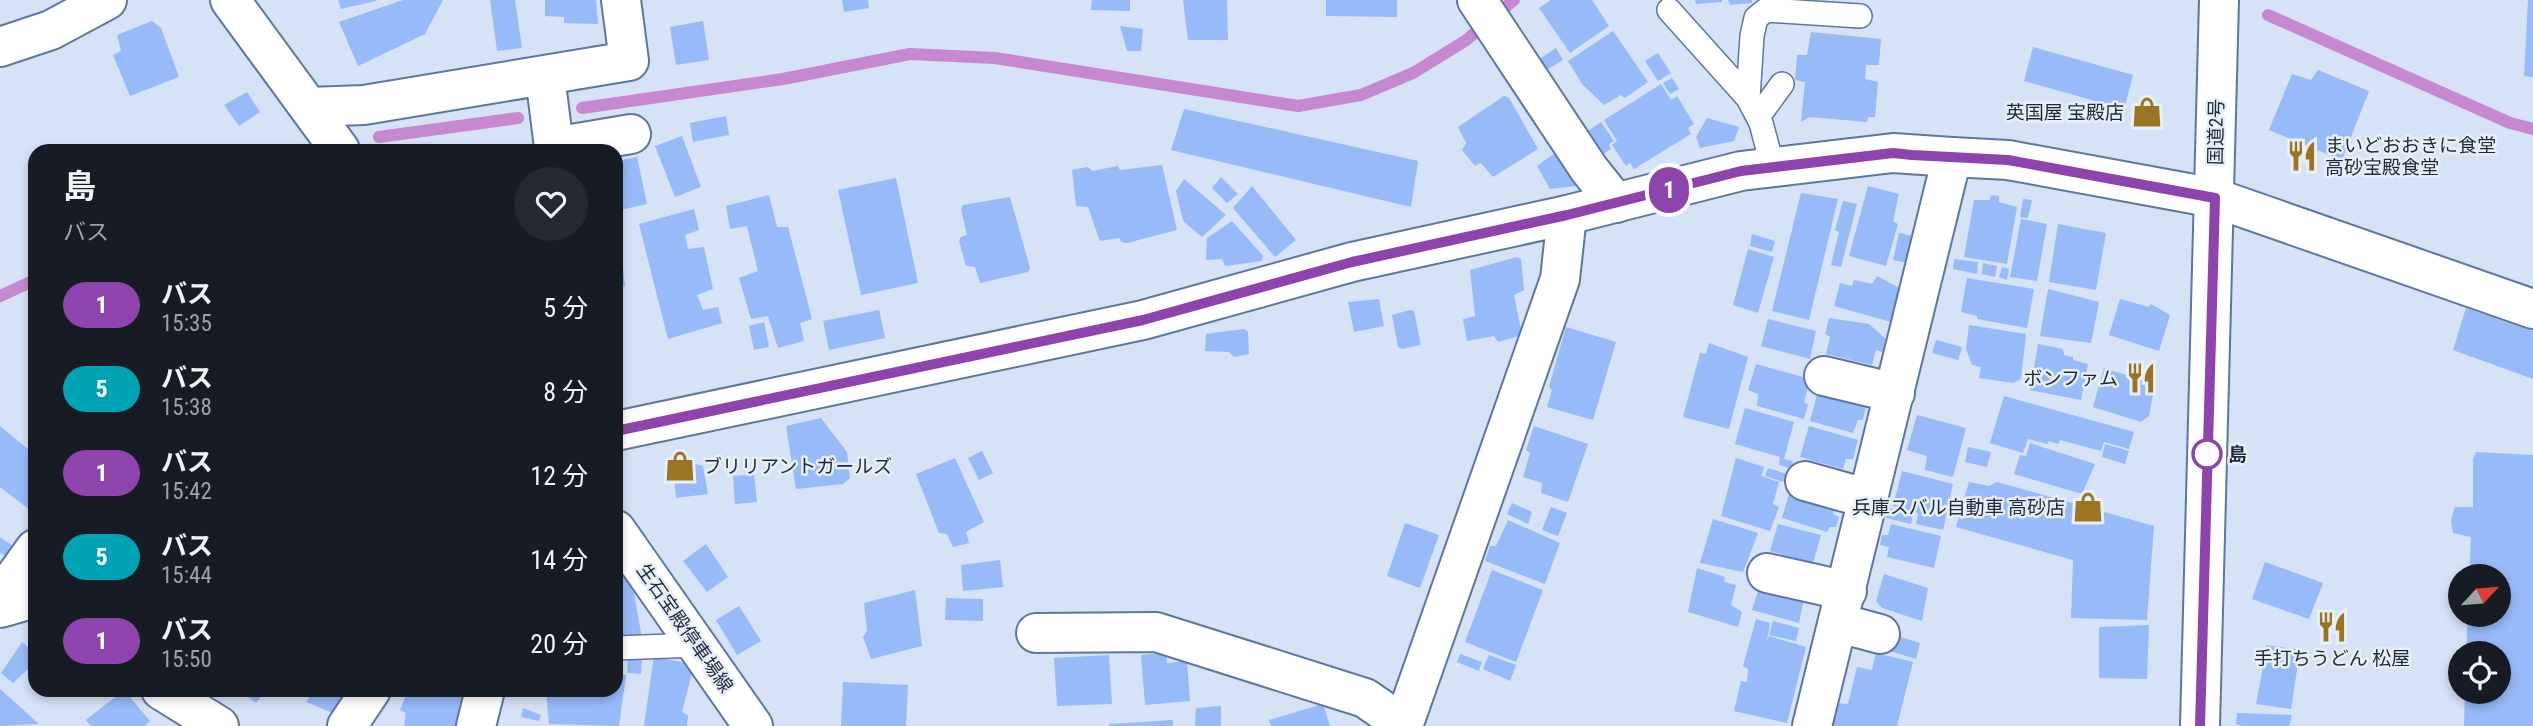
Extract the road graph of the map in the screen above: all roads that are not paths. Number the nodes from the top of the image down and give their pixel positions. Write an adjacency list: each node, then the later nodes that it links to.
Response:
1 (107, 0): 9 (main road)
2 (230, 0): 12 (main road)
3 (621, 0): 10 (main road)
4 (1477, 0): 21 (main road)
5 (2219, 0): 20 (main road, 国道2号)
6 (1811, 7): 8 (lane); 13 (lane)
7 (1670, 10): 13 (lane)
8 (1860, 16)
9 (0, 47)
10 (545, 76): 12 (main road); 16 (main road)
11 (1782, 84): 13 (lane)
12 (309, 107): 15 (main road)
13 (1753, 108): 19 (lane)
14 (631, 134): 17 (main road)
15 (336, 144)
16 (554, 144)
17 (572, 144)
18 (1952, 157): 19 (main road); 20 (main road); 25 (main road)
19 (1773, 168): 21 (main road)
20 (2215, 198): 23 (main road); 47 (main road, 国道2号)
21 (1616, 203): 22 (main road)
22 (1567, 215): 26 (main road); 41 (main road)
23 (2533, 309)
24 (1824, 376): 25 (main road)
25 (1895, 393): 28 (main road)
26 (623, 429)
27 (1805, 481): 28 (main road)
28 (1869, 499): 33 (main road)
29 (623, 540): 36 (main road, 生石宝殿停車場線)
30 (28, 559): 32 (main road)
31 (1767, 573): 33 (main road)
32 (14, 604)
33 (1843, 607): 35 (main road); 46 (main road)
34 (1037, 633): 41 (main road)
35 (1880, 634)
36 (697, 645): 37 (lane); 45 (main road, 生石宝殿停車場線)
37 (623, 648)
38 (171, 697): 42 (main road)
39 (366, 697): 43 (main road)
40 (483, 697): 44 (main road)
41 (1404, 725)
42 (219, 726)
43 (347, 726)
44 (476, 726)
45 (753, 726)
46 (1812, 726)
47 (2200, 726)

